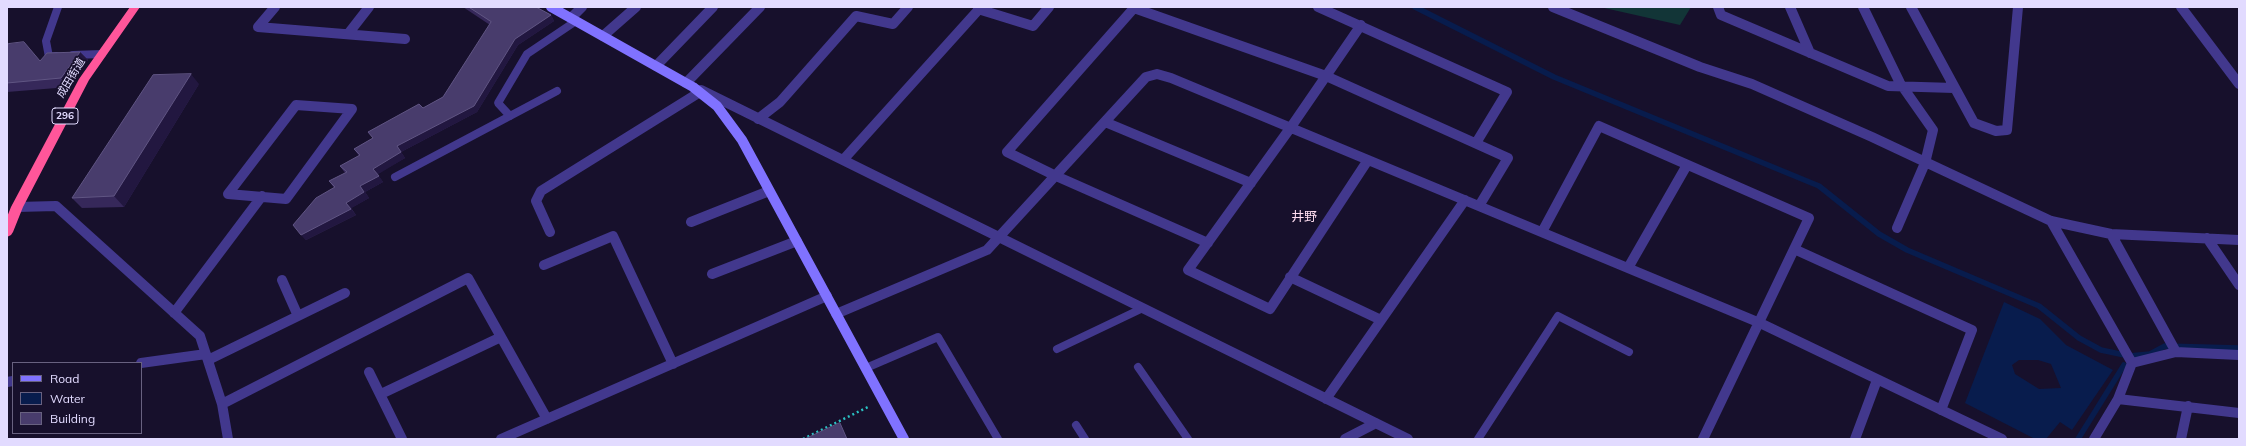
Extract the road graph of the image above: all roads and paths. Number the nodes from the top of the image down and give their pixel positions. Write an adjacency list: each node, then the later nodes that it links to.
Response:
1 (58, 7): 27 (lane)
2 (135, 7): 27 (highway, 成田街道 / 296)
3 (275, 7): 23 (street)
4 (369, 7): 23 (street)
5 (551, 7): 21 (street)
6 (582, 7): 21 (street)
7 (636, 7): 24 (street)
8 (713, 7): 28 (street)
9 (760, 7): 31 (street)
10 (908, 7): 36 (street)
11 (1049, 7): 20 (street)
12 (1318, 7): 22 (street)
13 (1553, 7): 42 (street)
14 (1718, 7): 26 (street)
15 (1790, 7): 26 (street)
16 (1862, 7): 32 (street)
17 (1911, 7): 33 (street)
18 (2018, 7): 33 (street)
19 (2181, 7): 30 (street)
20 (980, 8): 40 (street)
21 (573, 20): 24 (street); 35 (lane)
22 (1361, 25): 29 (street); 39 (street)
23 (348, 34): 25 (street)
24 (603, 36): 28 (street)
25 (405, 39)
26 (1810, 53): 32 (street)
27 (102, 54): 51 (highway, 成田街道 / 296)
28 (656, 66): 31 (street)
29 (1326, 76): 38 (street); 39 (street); 44 (street)
30 (2239, 84)
31 (693, 87): 36 (street); 47 (street); 56 (street)
32 (1902, 87): 33 (street); 42 (street)
33 (1954, 88)
34 (557, 91): 35 (lane)
35 (510, 116): 45 (lane)
36 (758, 118): 40 (street)
37 (1105, 122): 38 (street); 44 (street); 46 (street)
38 (1291, 128): 41 (street); 46 (street)
39 (1476, 143): 50 (street)
40 (843, 160): 59 (street)
41 (1368, 160): 49 (street); 68 (street)
42 (1926, 163): 52 (street); 54 (street)
43 (1687, 165): 57 (street); 64 (street); 66 (street)
44 (1056, 176): 59 (street); 63 (street)
45 (395, 177)
46 (1251, 183): 63 (street)
47 (770, 191): 53 (street); 62 (street)
48 (262, 196): 48 (street); 74 (street)
49 (1465, 200): 50 (street); 77 (street)
50 (1478, 206): 57 (street)
51 (17, 207): 55 (highway, 成田街道 / 296); 74 (street)
52 (2051, 221): 58 (street); 86 (street)
53 (691, 222)
54 (1897, 228)
55 (7, 232)
56 (550, 232)
57 (1542, 232): 66 (street)
58 (2111, 234): 60 (street); 82 (street)
59 (999, 237): 73 (street); 75 (street)
60 (2207, 238): 61 (street); 70 (street)
61 (2239, 240)
62 (797, 241): 67 (street); 72 (street)
63 (1208, 243): 68 (street)
64 (1794, 249): 78 (street); 98 (street)
65 (544, 265): 87 (street)
66 (1628, 268): 78 (street)
67 (712, 274)
68 (1290, 277): 77 (street)
69 (282, 280): 76 (street)
70 (2239, 285)
71 (345, 293): 76 (street)
72 (827, 296): 75 (street); 87 (street)
73 (1144, 308): 80 (lane); 93 (street)
74 (174, 313): 84 (street)
75 (836, 314): 89 (street)
76 (298, 316): 84 (street)
77 (1381, 320): 93 (street)
78 (1760, 323): 91 (street); 114 (street)
79 (502, 337): 92 (street); 96 (street); 100 (street)
80 (1058, 349)
81 (1629, 352): 113 (lane)
82 (2176, 352): 83 (street); 86 (street)
83 (2239, 355)
84 (207, 357): 85 (street); 96 (street)
85 (142, 363)
86 (2132, 363): 94 (street)
87 (673, 364): 100 (street)
88 (1138, 366): 110 (lane)
89 (866, 368): 95 (street); 108 (lane)
90 (369, 372): 92 (street)
91 (1878, 380): 98 (street); 115 (street)
92 (381, 394): 104 (street)
93 (1326, 398): 101 (street)
94 (2118, 398): 97 (street); 117 (street)
95 (883, 400): 106 (path); 107 (street)
96 (222, 404): 103 (street)
97 (2188, 406): 99 (street); 118 (street)
98 (1941, 410): 116 (street)
99 (2239, 413)
100 (547, 419): 105 (street)
101 (1376, 423): 111 (street); 112 (street)
102 (1076, 425): 109 (lane)
103 (226, 439)
104 (402, 439)
105 (501, 439)
106 (803, 439)
107 (904, 439)
108 (998, 439)
109 (1085, 439)
110 (1188, 439)
111 (1345, 439)
112 (1408, 439)
113 (1478, 439)
114 (1703, 439)
115 (1855, 439)
116 (2002, 439)
117 (2094, 439)
118 (2181, 439)

